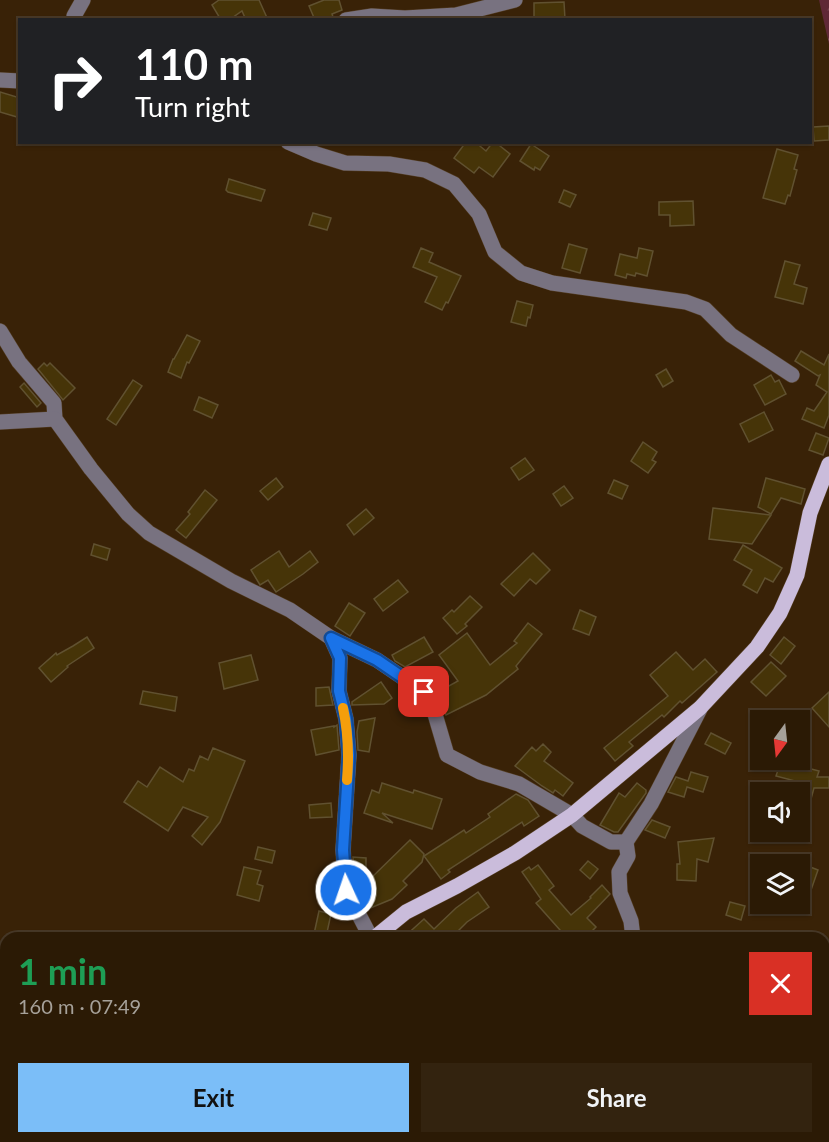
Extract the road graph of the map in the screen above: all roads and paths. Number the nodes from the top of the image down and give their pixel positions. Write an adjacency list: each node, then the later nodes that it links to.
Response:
1 (83, 0): 3 (street)
2 (515, 0): 5 (street)
3 (74, 18)
4 (356, 18): 6 (street)
5 (405, 18)
6 (405, 18)
7 (0, 80): 8 (street)
8 (18, 81)
9 (293, 144): 11 (street)
10 (0, 331): 12 (street)
11 (792, 375)
12 (55, 419): 13 (street); 15 (street)
13 (0, 422)
14 (829, 464): 16 (main road)
15 (331, 638): 17 (street); 19 (street)
16 (700, 708): 17 (main road); 18 (street)
17 (572, 815): 18 (street); 20 (main road)
18 (626, 842): 21 (street)
19 (369, 932)
20 (380, 932)
21 (632, 932)

